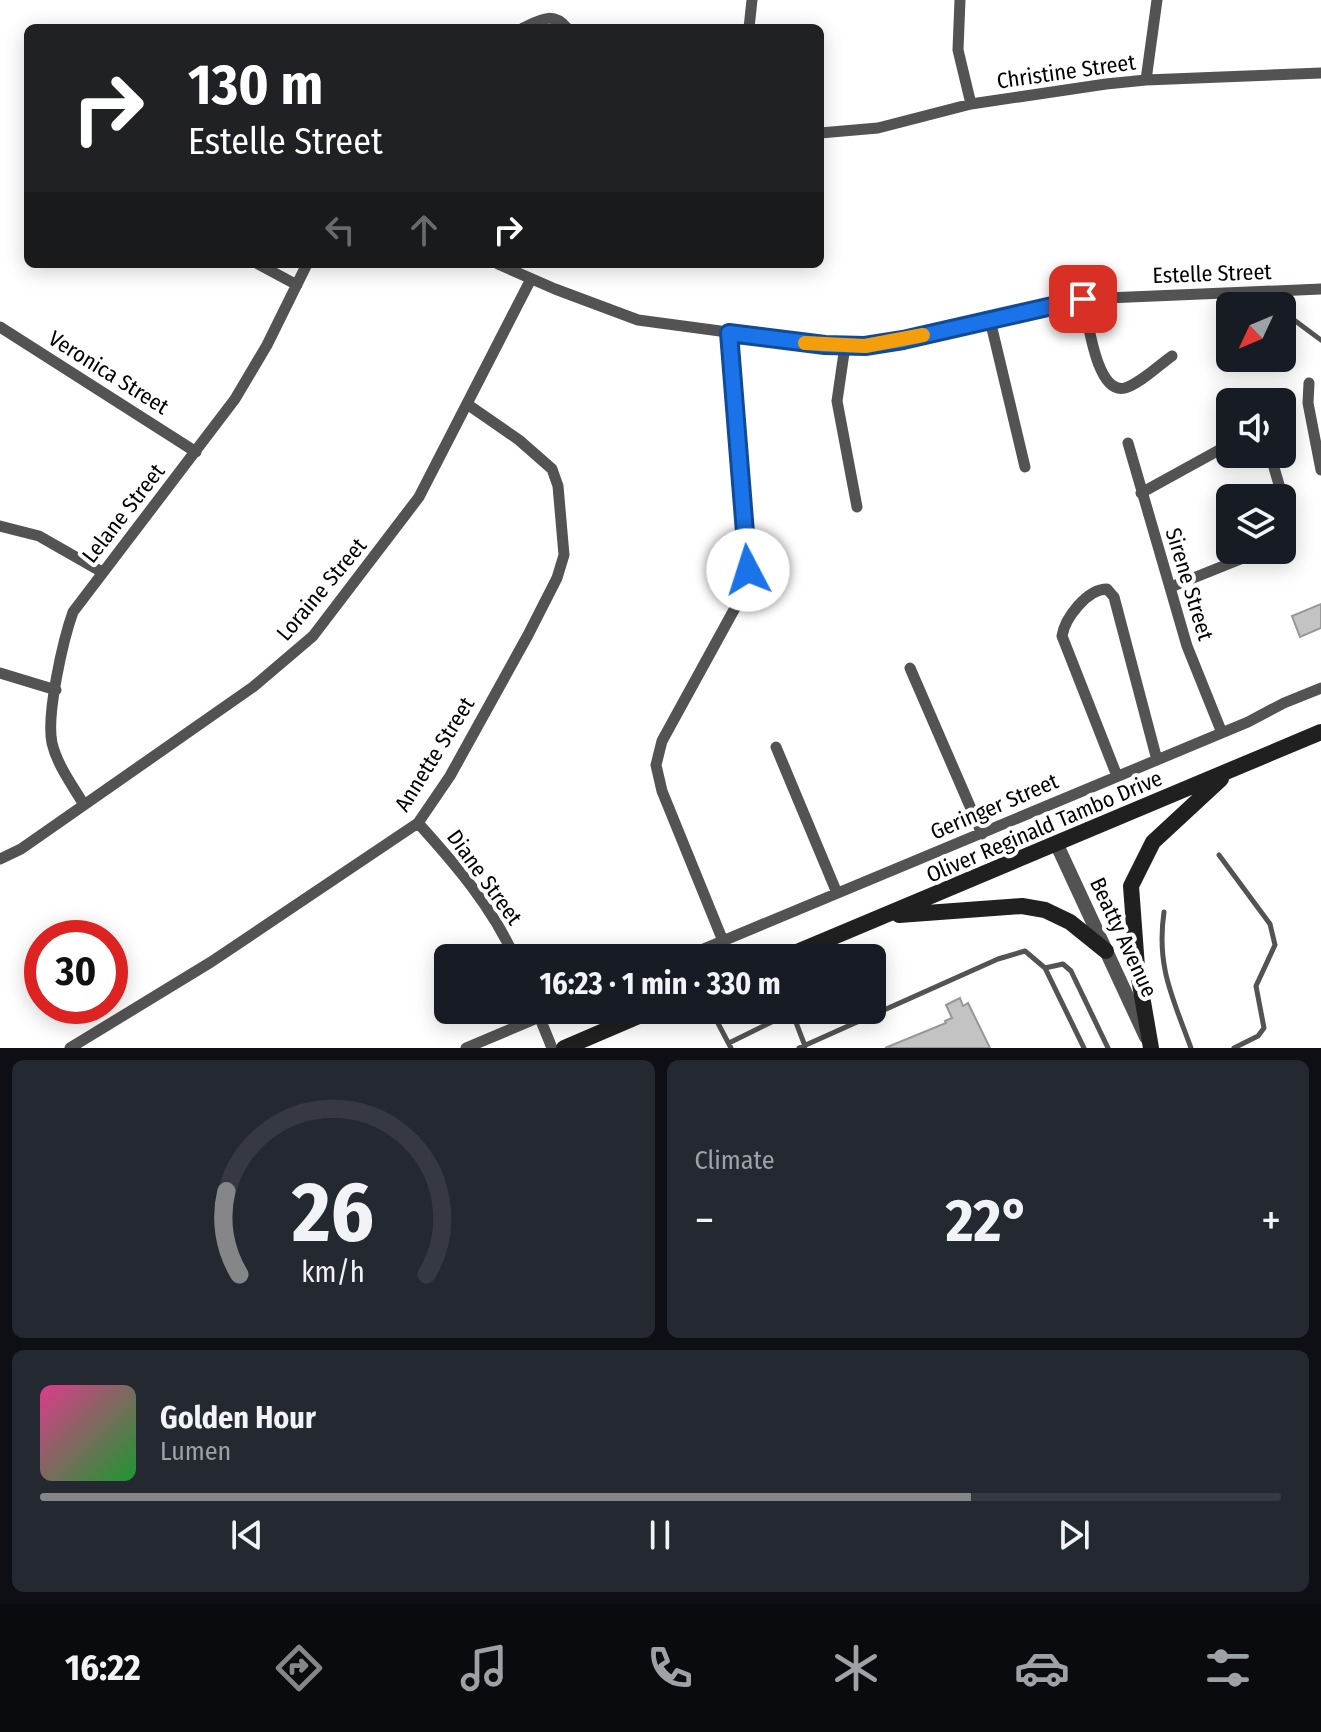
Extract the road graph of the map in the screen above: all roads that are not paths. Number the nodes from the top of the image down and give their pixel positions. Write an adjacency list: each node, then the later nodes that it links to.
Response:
1 (752, 0): 6 (street)
2 (960, 0): 9 (street)
3 (1157, 0): 8 (street)
4 (533, 24): 5 (street)
5 (563, 24)
6 (749, 24)
7 (1321, 73): 8 (street, Christine Street)
8 (1146, 80): 9 (street, Christine Street)
9 (971, 104): 10 (street, Christine Street)
10 (824, 133)
11 (265, 268): 15 (street)
12 (305, 268): 15 (street, Lelane Street)
13 (507, 268): 14 (street, Estelle Street)
14 (531, 279): 22 (street, Estelle Street); 27 (street, Loraine Street)
15 (297, 285): 29 (street, Lelane Street)
16 (1321, 289): 17 (street, Estelle Street)
17 (1272, 291): 18 (street, Estelle Street)
18 (1083, 299): 19 (street, Estelle Street); 25 (street)
19 (990, 320): 24 (street, Estelle Street); 31 (street)
20 (1296, 320): 23 (lane)
21 (0, 327): 29 (street, Veronica Street)
22 (729, 333): 24 (street, Estelle Street); 58 (street)
23 (1321, 340)
24 (845, 346): 34 (street)
25 (1172, 356)
26 (1309, 383): 32 (street)
27 (467, 404): 49 (street, Loraine Street); 50 (street, Annette Street)
28 (1128, 443): 33 (street, Sirene Street)
29 (196, 452): 37 (street, Lelane Street)
30 (1216, 452): 33 (street)
31 (1025, 467)
32 (1321, 470)
33 (1141, 493): 38 (street, Sirene Street)
34 (857, 507)
35 (0, 526): 37 (street)
36 (1228, 564): 38 (street)
37 (102, 572): 42 (street, Lelane Street)
38 (1171, 587): 44 (street, Sirene Street)
39 (910, 668): 51 (street)
40 (0, 673): 42 (street)
41 (1321, 688): 44 (street, Geringer Street)
42 (56, 690): 49 (street, Lelane Street)
43 (1321, 732): 47 (main road, Oliver Reginald Tambo Drive)
44 (1222, 733): 46 (street, Geringer Street)
45 (776, 747): 55 (street)
46 (1157, 760): 48 (street, Geringer Street); 48 (street)
47 (1231, 770): 52 (main road, Oliver Reginald Tambo Drive); 78 (main road)
48 (1117, 776): 51 (street, Geringer Street)
49 (84, 805): 54 (street, Loraine Street)
50 (418, 823): 59 (street, Diane Street); 72 (street, Annette Street)
51 (982, 834): 55 (street, Geringer Street)
52 (1057, 845): 57 (main road, Oliver Reginald Tambo Drive); 62 (street, Beatty Avenue)
53 (1219, 855): 80 (lane)
54 (0, 859)
55 (837, 893): 58 (street, Geringer Street)
56 (1164, 912): 79 (lane)
57 (886, 916): 61 (main road, Oliver Reginald Tambo Drive); 62 (main road)
58 (723, 941): 60 (street, Geringer Street)
59 (508, 944)
60 (716, 944)
61 (817, 944)
62 (1106, 951): 78 (street, Beatty Avenue)
63 (1045, 968): 71 (lane); 76 (lane); 77 (lane)
64 (517, 1024): 73 (street)
65 (542, 1024): 74 (street)
66 (620, 1024): 75 (main road)
67 (719, 1024): 70 (lane)
68 (770, 1024): 70 (lane)
69 (798, 1024): 71 (lane)
70 (730, 1045)
71 (802, 1047)
72 (70, 1048)
73 (466, 1048)
74 (552, 1048)
75 (564, 1048)
76 (1084, 1048)
77 (1108, 1048)
78 (1151, 1048)
79 (1191, 1048)
80 (1234, 1048)

